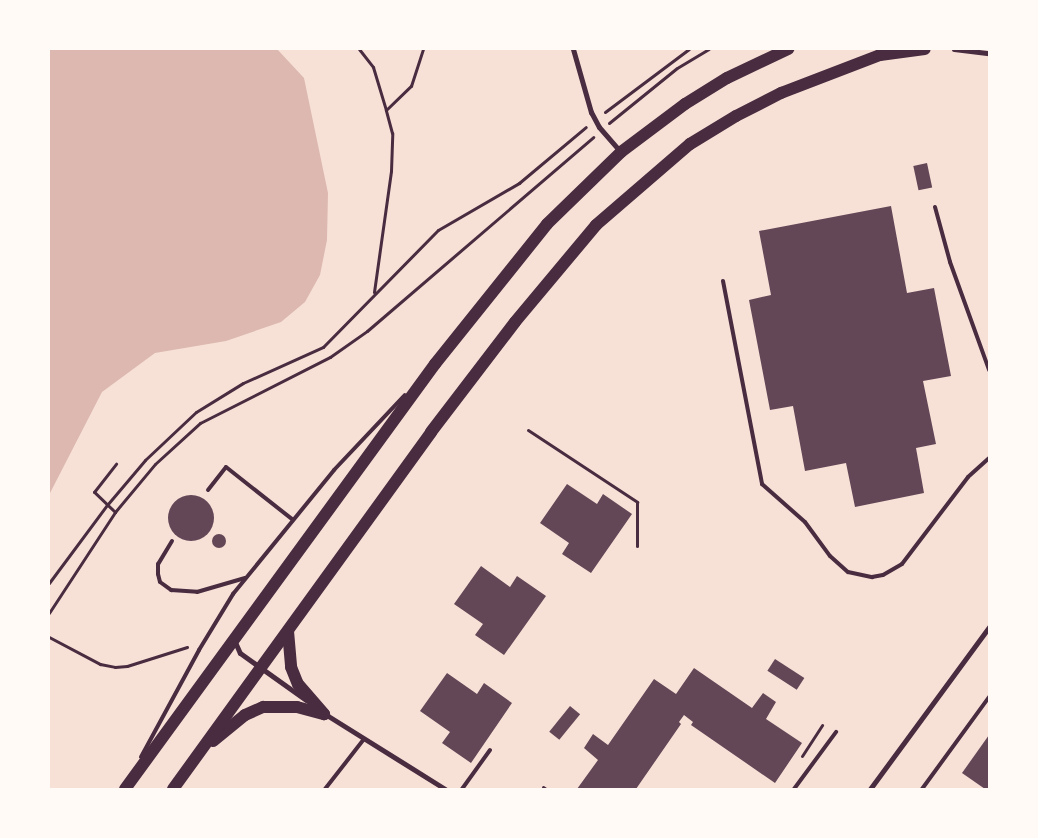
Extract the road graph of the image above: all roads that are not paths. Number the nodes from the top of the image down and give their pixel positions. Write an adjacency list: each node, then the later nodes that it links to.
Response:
1 (572, 49): 6 (street)
2 (788, 49): 6 (main road)
3 (925, 49): 18 (main road)
4 (954, 49): 5 (street)
5 (989, 52)
6 (621, 152): 9 (main road)
7 (935, 207): 10 (lane)
8 (723, 281): 12 (lane)
9 (435, 364): 14 (lane); 19 (main road)
10 (989, 370)
11 (989, 458): 12 (lane)
12 (987, 464)
13 (208, 490): 14 (lane)
14 (293, 520): 16 (lane)
15 (172, 541): 16 (lane)
16 (247, 577): 27 (lane)
17 (989, 627): 33 (street)
18 (288, 630): 20 (main road); 22 (main road)
19 (234, 638): 20 (street); 27 (main road)
20 (261, 668): 22 (street); 25 (main road)
21 (989, 697): 34 (lane)
22 (324, 714): 24 (street); 25 (main road)
23 (836, 732): 32 (lane)
24 (364, 739): 29 (lane); 30 (street)
25 (201, 750): 28 (main road)
26 (490, 750): 31 (lane)
27 (124, 789)
28 (173, 789)
29 (325, 789)
30 (445, 789)
31 (462, 789)
32 (794, 789)
33 (870, 789)
34 (922, 789)

